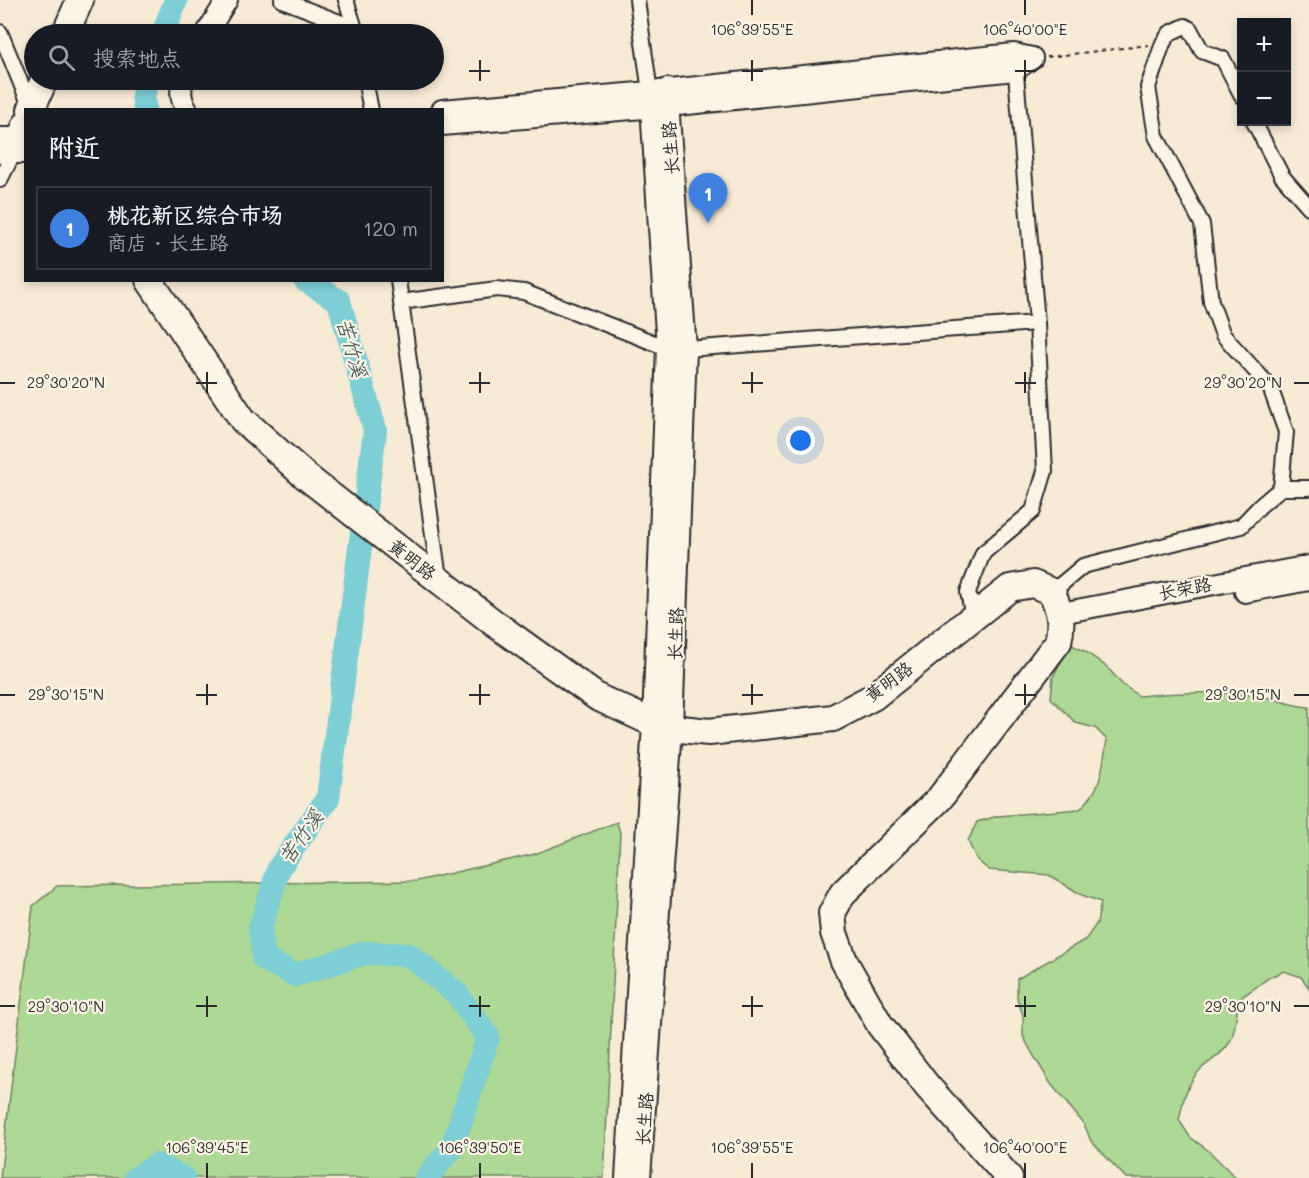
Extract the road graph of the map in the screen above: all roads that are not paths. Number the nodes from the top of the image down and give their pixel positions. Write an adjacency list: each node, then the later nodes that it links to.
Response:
1 (80, 0): 6 (highway)
2 (227, 0): 7 (street)
3 (282, 0): 8 (street)
4 (346, 0): 9 (street)
5 (638, 0): 16 (street)
6 (69, 24)
7 (212, 24)
8 (339, 24)
9 (354, 24)
10 (0, 32): 17 (street)
11 (1021, 61): 16 (street); 30 (street)
12 (1237, 86): 32 (street)
13 (40, 90): 18 (highway)
14 (180, 90): 19 (street)
15 (367, 90): 20 (street)
16 (658, 99): 21 (street); 22 (street); 31 (street, 长生路)
17 (31, 108)
18 (31, 108)
19 (186, 108)
20 (371, 108)
21 (444, 110)
22 (444, 125)
23 (1256, 126): 26 (street)
24 (17, 142): 25 (street)
25 (0, 180)
26 (1309, 207)
27 (150, 282): 35 (highway, 黄明路)
28 (398, 282): 29 (street)
29 (401, 302): 31 (street); 35 (street)
30 (1037, 323): 31 (street); 38 (street)
31 (677, 348): 39 (street, 长生路)
32 (1281, 488): 33 (street); 37 (street)
33 (1309, 488)
34 (1309, 566): 37 (street, 长荣路)
35 (433, 576): 39 (highway, 黄明路)
36 (1309, 580): 37 (street, 长荣路)
37 (1058, 610): 38 (highway, 黄明路); 42 (highway)
38 (973, 617): 39 (highway, 黄明路)
39 (663, 725): 40 (street, 长生路); 41 (street, 长生路)
40 (626, 1178)
41 (640, 1178)
42 (1009, 1178)

